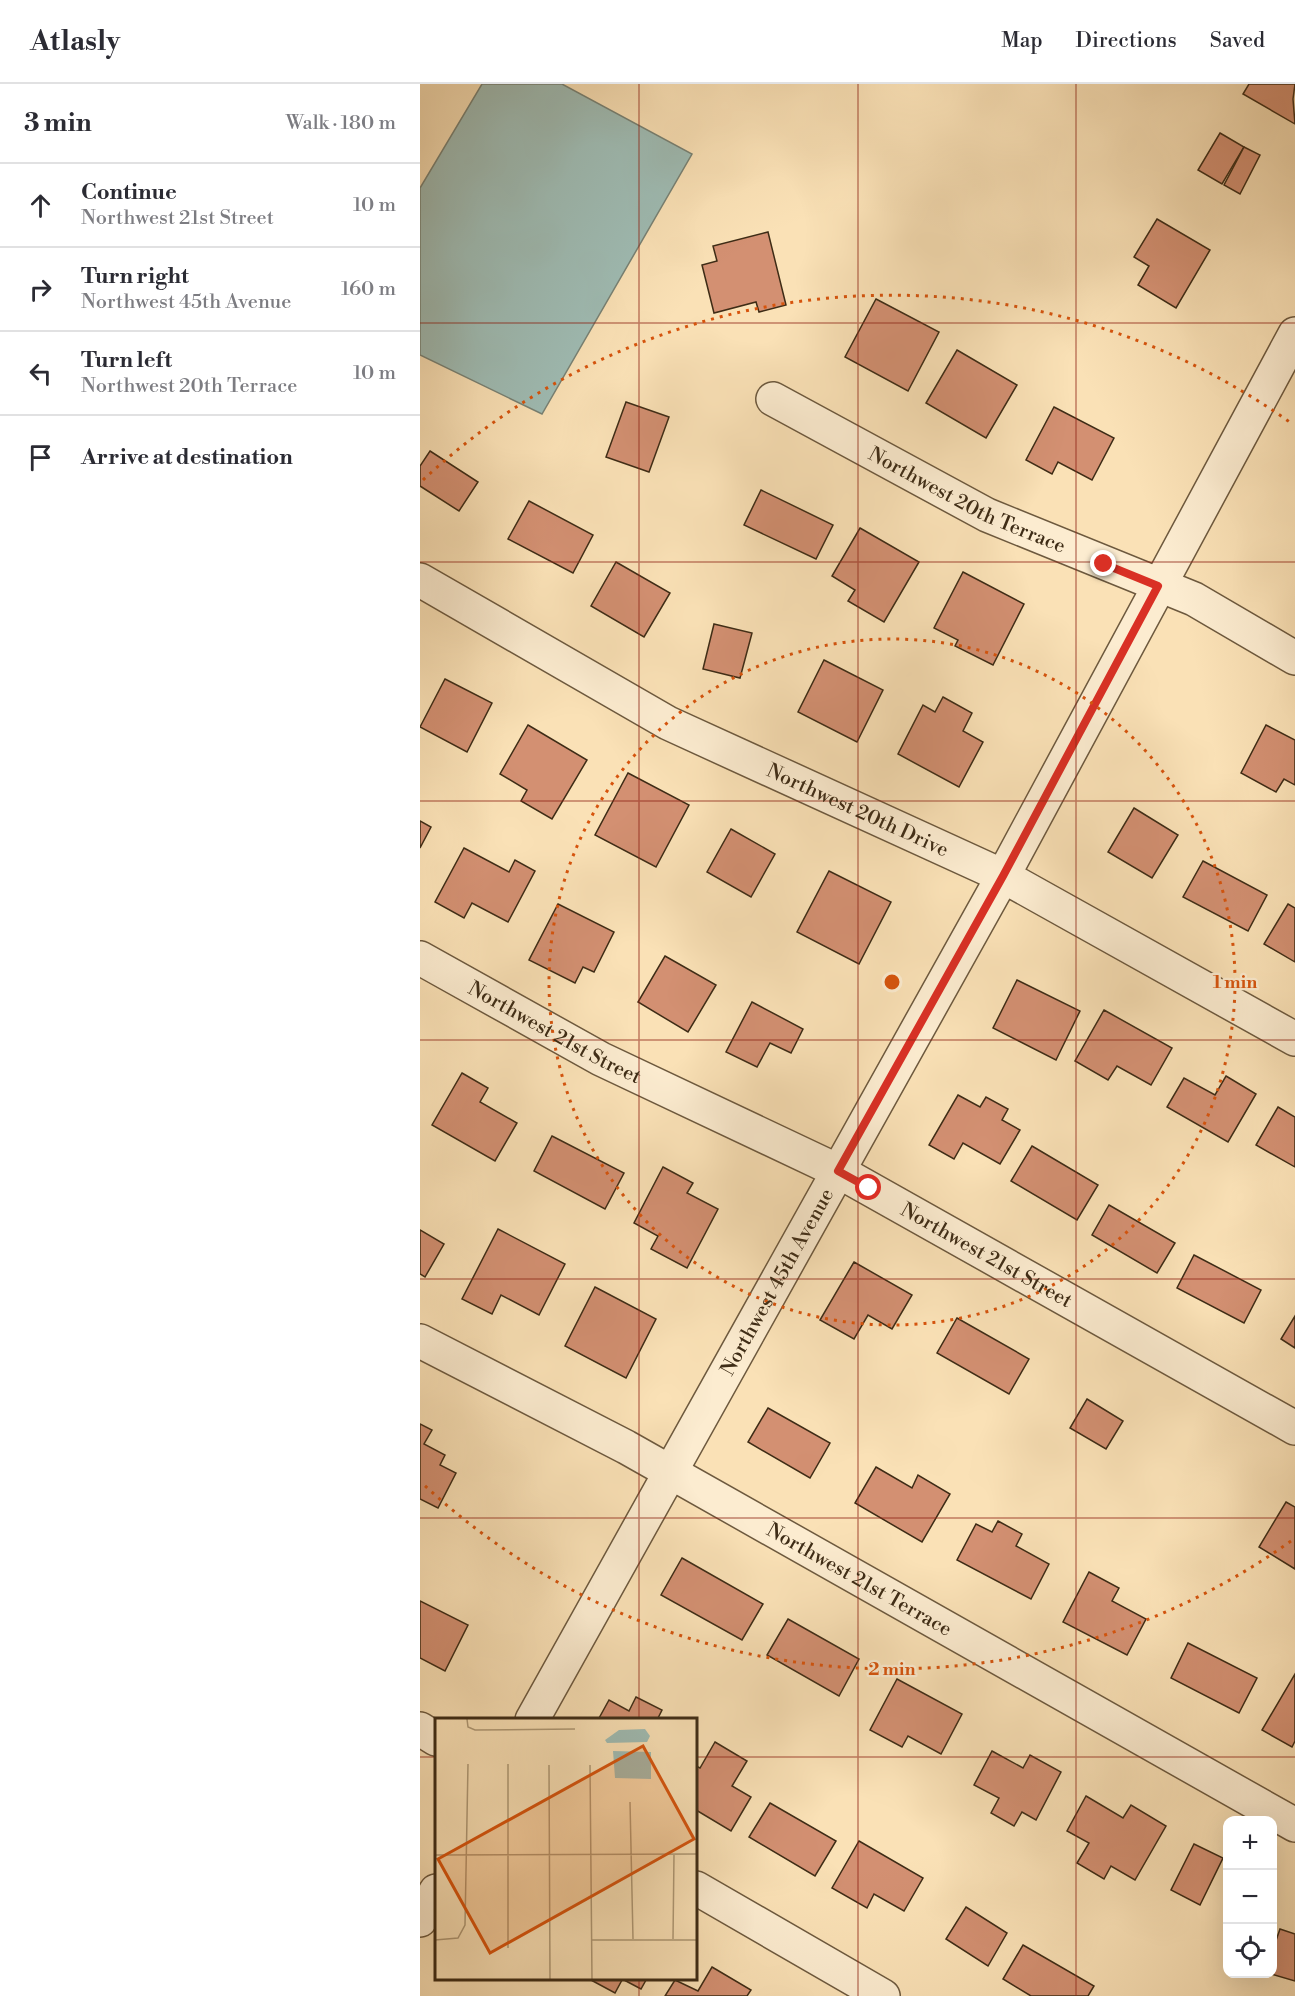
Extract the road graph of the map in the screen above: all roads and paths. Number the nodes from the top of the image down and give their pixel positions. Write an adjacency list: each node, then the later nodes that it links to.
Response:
1 (1295, 334): 4 (street, Northwest 45th Avenue)
2 (773, 399): 4 (street, Northwest 20th Terrace)
3 (420, 580): 6 (street, Northwest 20th Drive)
4 (1158, 586): 5 (street, Northwest 20th Terrace); 6 (street, Northwest 45th Avenue)
5 (1295, 658)
6 (1003, 876): 8 (street, Northwest 20th Drive); 9 (street, Northwest 45th Avenue)
7 (420, 958): 9 (street, Northwest 21st Street)
8 (1295, 1039)
9 (838, 1171): 11 (street, Northwest 21st Street); 12 (street, Northwest 45th Avenue)
10 (420, 1341): 12 (street, Northwest 21st Terrace)
11 (1295, 1428)
12 (670, 1471): 13 (street, Northwest 45th Avenue); 16 (street, Northwest 21st Terrace)
13 (533, 1718)
14 (420, 1729): 15 (street)
15 (435, 1738)
16 (1295, 1825)
17 (698, 1889): 20 (street)
18 (435, 1893): 19 (street)
19 (420, 1920)
20 (883, 1996)

